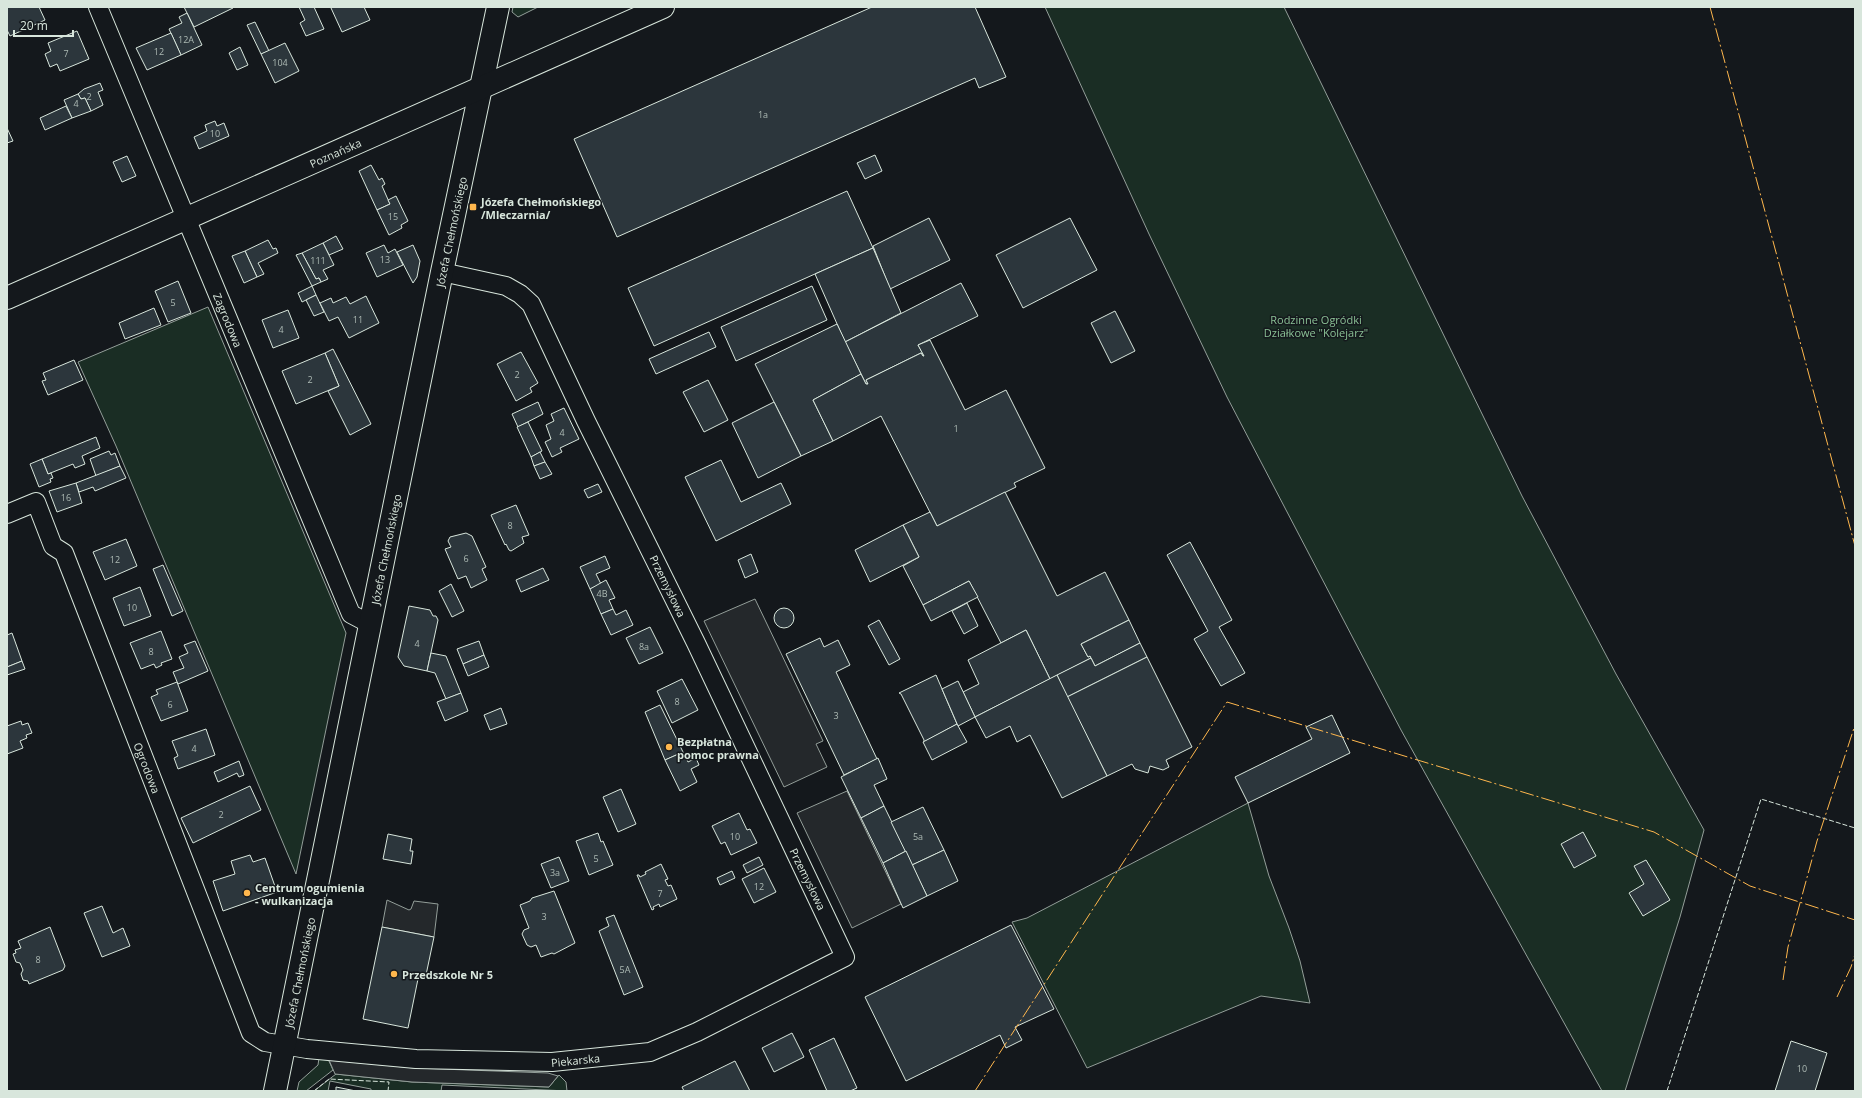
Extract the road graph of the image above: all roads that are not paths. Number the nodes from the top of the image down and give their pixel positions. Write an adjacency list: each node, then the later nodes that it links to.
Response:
1 (98, 7): 5 (street, Zagrodowa)
2 (498, 7): 4 (street, Józefa Chełmońskiego)
3 (663, 7): 4 (street, Poznańska)
4 (482, 86): 5 (street, Poznańska); 6 (street, Józefa Chełmońskiego)
5 (187, 218): 7 (street, Poznańska); 9 (street, Zagrodowa)
6 (442, 272): 9 (street, Józefa Chełmońskiego); 10 (street, Przemysłowa)
7 (7, 298)
8 (7, 514): 11 (street, Ogrodowa)
9 (370, 624): 11 (street, Józefa Chełmońskiego)
10 (845, 957): 11 (street, Piekarska)
11 (284, 1045): 12 (street, Józefa Chełmońskiego)
12 (275, 1091)

